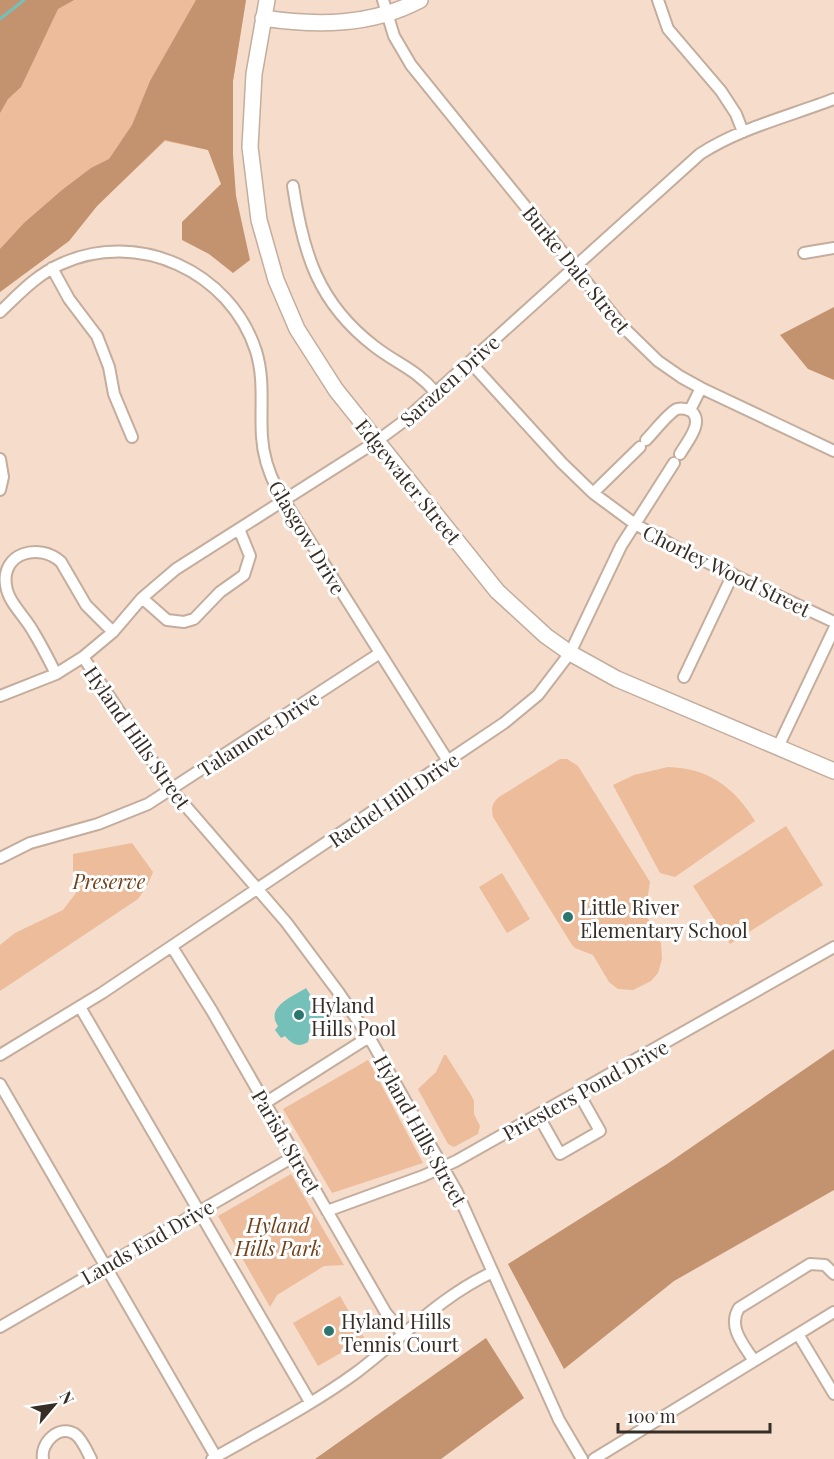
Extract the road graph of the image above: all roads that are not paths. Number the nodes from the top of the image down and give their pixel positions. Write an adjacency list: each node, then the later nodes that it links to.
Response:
1 (267, 0): 5 (street, Edgewater Street)
2 (420, 0): 4 (street)
3 (658, 0): 7 (street)
4 (385, 7): 5 (street); 12 (street, Burke Dale Street)
5 (263, 18): 19 (street, Edgewater Street)
6 (834, 99): 7 (street, Sarazen Drive)
7 (744, 132): 12 (street, Sarazen Drive)
8 (293, 186): 16 (street)
9 (834, 248): 10 (street)
10 (804, 253)
11 (52, 268): 13 (street, Glasgow Drive); 18 (street); 24 (street, Glasgow Drive)
12 (574, 268): 14 (street, Sarazen Drive); 15 (street, Burke Dale Street)
13 (0, 312)
14 (470, 362): 16 (street, Sarazen Drive); 23 (street, Chorley Wood Street)
15 (701, 388): 17 (street); 20 (street, Burke Dale Street)
16 (436, 393): 19 (street, Sarazen Drive)
17 (690, 410): 23 (street); 25 (street, Rachel Hill Drive)
18 (132, 437)
19 (377, 441): 24 (street, Sarazen Drive); 33 (street, Edgewater Street)
20 (834, 451)
21 (0, 459): 22 (street)
22 (0, 490)
23 (593, 493): 25 (street, Chorley Wood Street)
24 (284, 501): 26 (street, Sarazen Drive); 32 (street, Glasgow Drive)
25 (635, 524): 27 (street, Chorley Wood Street); 33 (street, Rachel Hill Drive)
26 (239, 529): 28 (street, Sarazen Drive); 28 (street)
27 (733, 574): 29 (street, Chorley Wood Street); 36 (street)
28 (142, 598): 31 (street, Sarazen Drive)
29 (834, 622)
30 (834, 629): 38 (street)
31 (112, 632): 34 (street, Sarazen Drive); 35 (street)
32 (380, 653): 39 (street, Glasgow Drive); 41 (street, Talamore Drive)
33 (570, 653): 38 (street, Edgewater Street); 39 (street, Rachel Hill Drive)
34 (83, 657): 35 (street, Sarazen Drive); 41 (street, Hyland Hills Street)
35 (56, 674): 37 (street, Sarazen Drive)
36 (684, 677)
37 (0, 696)
38 (778, 747): 40 (street, Edgewater Street)
39 (448, 761): 43 (street, Rachel Hill Drive)
40 (834, 771)
41 (171, 789): 42 (street, Talamore Drive); 43 (street, Hyland Hills Street)
42 (0, 858)
43 (258, 890): 44 (street, Rachel Hill Drive); 47 (street, Hyland Hills Street)
44 (172, 947): 46 (street, Rachel Hill Drive); 51 (street, Parish Street)
45 (834, 947): 50 (street, Priesters Pond Drive)
46 (80, 1007): 48 (street, Rachel Hill Drive); 55 (street)
47 (369, 1037): 51 (street); 54 (street, Hyland Hills Street)
48 (0, 1055)
49 (0, 1084): 57 (street)
50 (578, 1092): 52 (street, Priesters Pond Drive); 52 (street)
51 (264, 1103): 53 (street, Parish Street)
52 (538, 1115): 54 (street, Priesters Pond Drive)
53 (295, 1156): 55 (street, Lands End Drive); 56 (street, Parish Street)
54 (444, 1167): 56 (street, Priesters Pond Drive); 58 (street, Hyland Hills Street)
55 (200, 1211): 57 (street, Lands End Drive); 66 (street)
56 (327, 1211): 62 (street, Parish Street)
57 (105, 1266): 61 (street, Lands End Drive); 67 (street)
58 (493, 1272): 62 (street); 70 (street, Hyland Hills Street)
59 (834, 1274): 64 (street)
60 (834, 1312): 63 (street)
61 (0, 1327)
62 (403, 1334): 66 (street)
63 (798, 1335): 64 (street); 65 (street)
64 (754, 1361): 71 (street)
65 (834, 1394)
66 (310, 1402): 67 (street)
67 (214, 1458)
68 (43, 1459): 69 (street)
69 (91, 1459)
70 (582, 1459)
71 (594, 1459)

